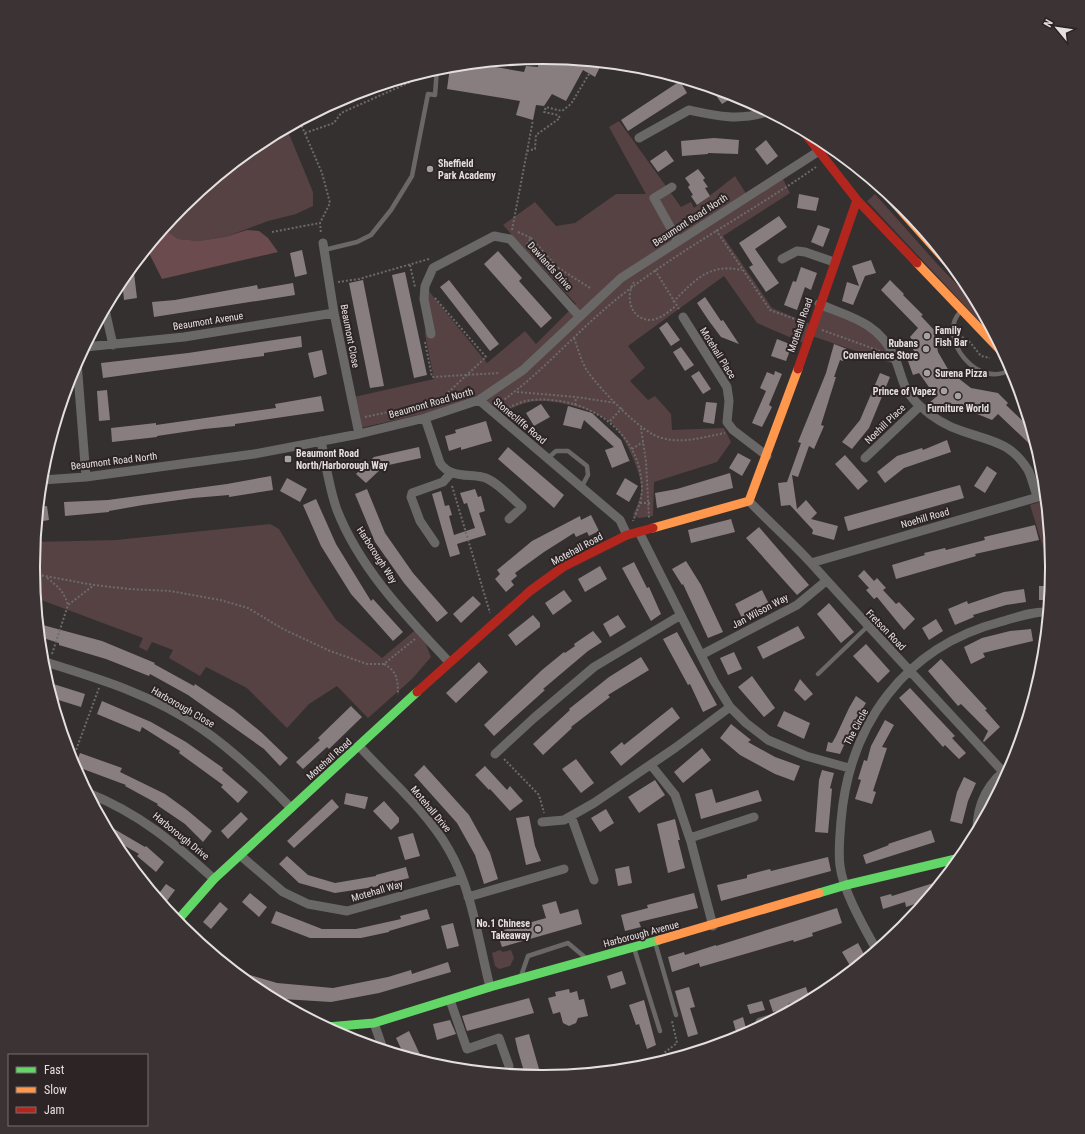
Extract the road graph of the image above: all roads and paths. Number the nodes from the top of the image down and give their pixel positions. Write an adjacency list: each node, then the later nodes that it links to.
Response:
1 (589, 74): 11 (path)
2 (436, 76): 23 (lane)
3 (407, 83): 7 (path)
4 (760, 114): 8 (street)
5 (533, 120): 11 (path)
6 (302, 126): 7 (path)
7 (305, 134): 17 (path)
8 (639, 138)
9 (813, 144): 12 (main road)
10 (822, 149): 12 (main road)
11 (527, 151): 21 (path)
12 (819, 151): 13 (main road); 16 (street, Beaumont Road North)
13 (826, 160): 15 (main road); 18 (path)
14 (672, 187): 22 (street)
15 (857, 200): 26 (main road, Motehall Road); 38 (main road)
16 (710, 220): 18 (path); 22 (street, Beaumont Road North)
17 (320, 223): 19 (path); 23 (path)
18 (717, 231): 28 (path); 29 (path)
19 (272, 232)
20 (531, 238): 34 (path)
21 (510, 239): 24 (street, Dawlands Drive); 40 (street, Dawlands Drive)
22 (678, 241): 40 (street, Beaumont Road North)
23 (323, 246): 32 (street, Beaumont Close)
24 (448, 259): 32 (path); 33 (street)
25 (782, 259): 26 (street)
26 (834, 262): 37 (main road, Motehall Road)
27 (650, 270): 30 (path)
28 (743, 270): 36 (path); 43 (path)
29 (655, 271): 35 (path); 36 (path)
30 (640, 276)
31 (635, 280): 35 (path)
32 (329, 284): 39 (street, Beaumont Close)
33 (425, 286): 44 (street); 54 (path)
34 (590, 288)
35 (630, 289): 36 (path); 46 (path)
36 (673, 302)
37 (819, 304): 43 (main road, Motehall Road); 50 (street, Noehill Place)
38 (961, 310): 47 (main road); 52 (lane)
39 (334, 312): 48 (street, Beaumont Avenue); 70 (street, Beaumont Close)
40 (579, 316): 59 (street, Beaumont Road North)
41 (107, 317): 48 (street)
42 (683, 317): 74 (street, Motehall Place)
43 (812, 326): 50 (path); 74 (main road, Motehall Road)
44 (431, 334): 54 (path)
45 (960, 337): 51 (path)
46 (574, 338): 56 (path); 61 (path)
47 (991, 340)
48 (113, 345): 49 (street, Beaumont Avenue)
49 (91, 347)
50 (894, 356): 63 (street, Noehill Place)
51 (991, 357)
52 (1005, 372)
53 (78, 375): 78 (street)
54 (464, 376): 55 (path); 60 (path)
55 (493, 378)
56 (516, 392): 58 (path); 62 (path)
57 (453, 397): 60 (path)
58 (576, 397): 61 (path); 62 (path)
59 (479, 400): 66 (street, Beaumont Road North); 76 (street, Stonecliffe Road)
60 (438, 402): 65 (path)
61 (617, 404): 64 (path)
62 (575, 405): 67 (path)
63 (920, 406): 75 (street, Noehill Place); 81 (street, Noehill Place)
64 (622, 408): 67 (path); 68 (path)
65 (363, 417)
66 (424, 418): 70 (street, Beaumont Road North); 77 (street)
67 (610, 421): 73 (path)
68 (641, 428): 69 (path); 72 (path)
69 (730, 433)
70 (359, 434): 71 (street, Beaumont Road North)
71 (321, 441): 78 (street, Beaumont Road North); 101 (street, Harborough Way)
72 (643, 442): 73 (path); 85 (path)
73 (632, 449): 84 (path)
74 (767, 456): 83 (main road, Motehall Road)
75 (865, 458)
76 (547, 459): 80 (street, Stonecliffe Road); 80 (lane, Stonecliffe Road)
77 (451, 473): 86 (street); 90 (street); 99 (path)
78 (86, 476): 79 (street, Beaumont Road North)
79 (48, 479)
80 (581, 488): 89 (street, Stonecliffe Road)
81 (1040, 493)
82 (1041, 496): 91 (street, Noehill Road)
83 (748, 501): 87 (main road, Motehall Road); 91 (street, Fretson Road)
84 (640, 502): 85 (path); 89 (path)
85 (650, 503): 87 (path)
86 (509, 519)
87 (649, 530): 88 (main road, Motehall Road)
88 (639, 532): 89 (main road, Motehall Road); 98 (street)
89 (627, 535): 99 (main road, Motehall Road)
90 (435, 543)
91 (811, 563): 94 (street, Fretson Road)
92 (40, 575): 93 (path)
93 (46, 576): 95 (path); 96 (path)
94 (826, 581): 100 (street, Fretson Road); 103 (street, Jan Wilson Way)
95 (94, 585): 96 (path); 106 (path)
96 (68, 605): 102 (path)
97 (1043, 613): 107 (street, The Circle)
98 (681, 615): 103 (street); 114 (street)
99 (493, 623): 104 (main road, Motehall Road)
100 (868, 627): 107 (street, Fretson Road); 108 (lane)
101 (422, 633): 104 (street, Harborough Way); 106 (path)
102 (48, 656)
103 (701, 656): 110 (street)
104 (449, 662): 111 (main road, Motehall Road)
105 (50, 663): 109 (street, Harborough Close)
106 (384, 664): 111 (path)
107 (910, 670): 116 (street, Fretson Road); 117 (street, The Circle)
108 (818, 674)
109 (102, 680): 113 (path); 120 (street, Harborough Close)
110 (730, 707): 115 (street); 117 (street)
111 (398, 710): 112 (main road, Motehall Road)
112 (359, 746): 120 (main road, Motehall Road); 130 (street, Motehall Drive)
113 (75, 752)
114 (496, 753): 124 (path)
115 (651, 764): 121 (street); 125 (street)
116 (1003, 767)
117 (849, 768): 132 (street, The Circle)
118 (999, 777): 123 (street)
119 (96, 797): 129 (street, Harborough Drive)
120 (291, 808): 126 (main road, Motehall Road)
121 (571, 816): 124 (street); 131 (street)
122 (754, 817): 125 (street)
123 (977, 820)
124 (544, 822)
125 (690, 838): 135 (street)
126 (241, 856): 129 (main road, Motehall Road); 130 (street, Motehall Way)
127 (950, 860): 132 (main road, Harborough Avenue)
128 (564, 869): 133 (street)
129 (214, 879): 134 (main road, Motehall Road)
130 (462, 879): 133 (street, Motehall Drive)
131 (594, 880)
132 (846, 885): 135 (main road, Harborough Avenue); 137 (street, The Circle)
133 (468, 897): 141 (street, Motehall Drive)
134 (181, 916)
135 (713, 926): 136 (main road, Harborough Avenue)
136 (655, 942): 138 (main road, Harborough Avenue); 143 (lane)
137 (874, 945)
138 (634, 948): 139 (main road, Harborough Avenue); 146 (lane)
139 (589, 960): 140 (main road, Harborough Avenue); 140 (lane)
140 (520, 980): 141 (main road, Harborough Avenue)
141 (490, 987): 142 (main road, Harborough Avenue)
142 (450, 1000): 144 (main road, Harborough Avenue); 149 (street)
143 (676, 1015): 148 (path)
144 (374, 1023): 145 (main road, Harborough Avenue); 147 (street)
145 (339, 1026)
146 (660, 1031)
147 (381, 1043)
148 (664, 1054)
149 (509, 1066)

